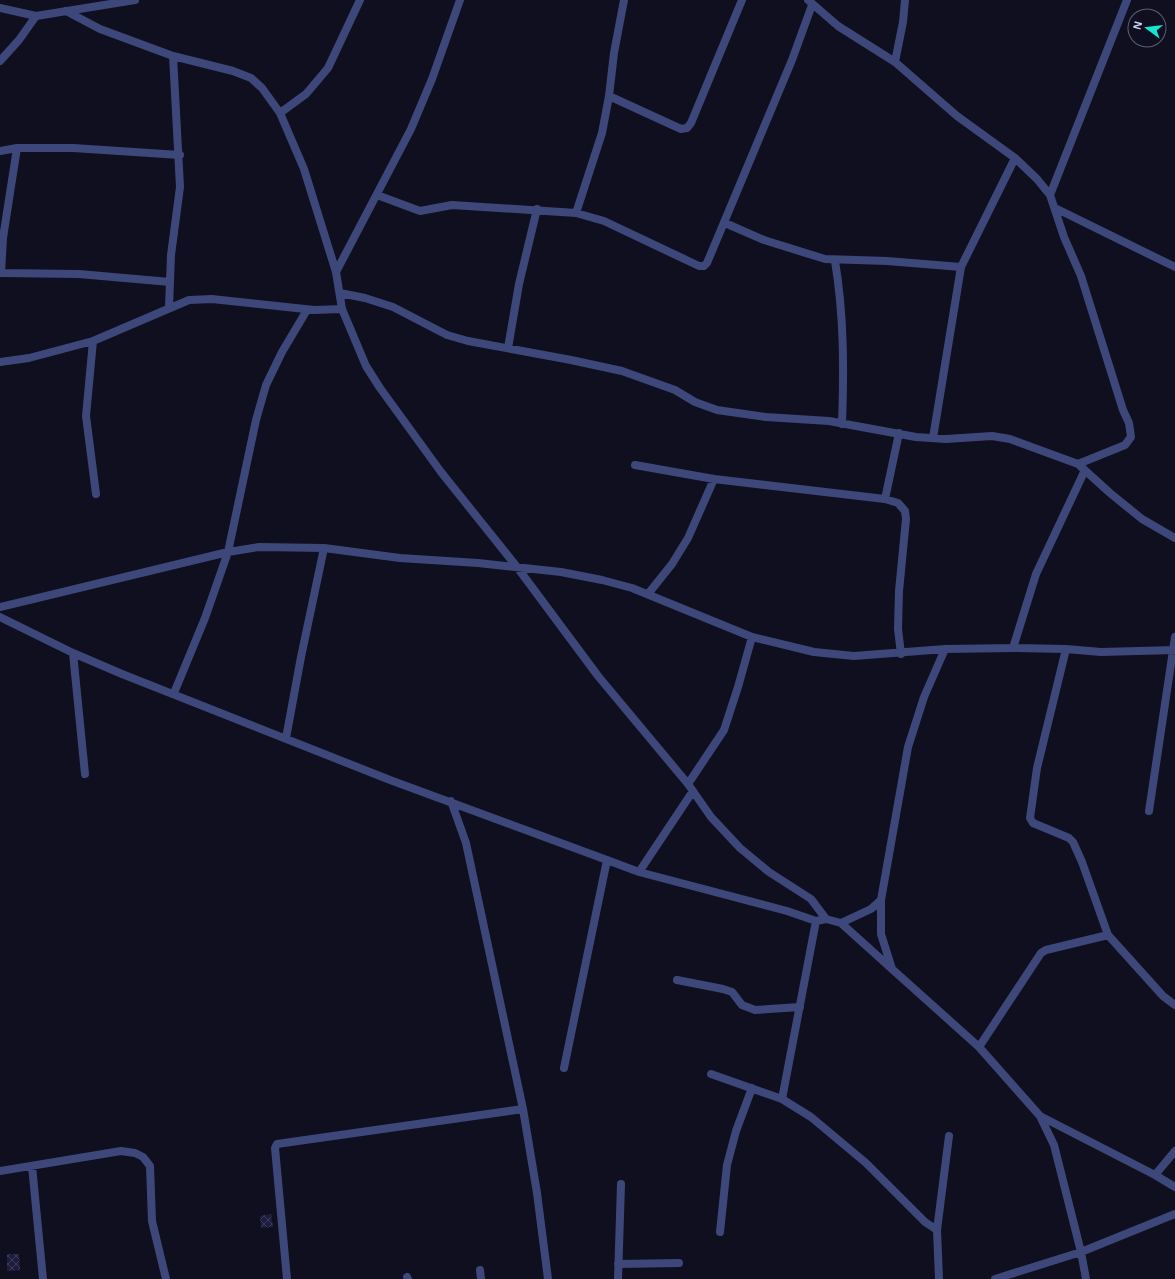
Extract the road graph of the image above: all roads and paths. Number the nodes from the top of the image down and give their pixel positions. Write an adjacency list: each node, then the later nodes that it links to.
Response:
1 (136, 0): 9 (street)
2 (360, 0): 17 (street)
3 (460, 0): 22 (street)
4 (624, 0): 16 (street)
5 (742, 0): 16 (street)
6 (905, 0): 15 (street)
7 (1127, 0): 23 (street)
8 (810, 2): 15 (street); 27 (street)
9 (90, 4): 11 (street)
10 (0, 8): 12 (street)
11 (66, 11): 12 (street); 13 (street)
12 (36, 16): 14 (street)
13 (173, 56): 17 (street); 20 (street)
14 (0, 61)
15 (895, 62): 21 (street)
16 (609, 96): 26 (street)
17 (280, 113): 31 (street)
18 (18, 148): 19 (street); 20 (street); 32 (street)
19 (0, 151)
20 (180, 155): 33 (street)
21 (1015, 158): 23 (street); 29 (street)
22 (377, 195): 25 (street); 31 (street)
23 (1050, 195): 24 (street)
24 (1055, 208): 30 (street); 44 (street)
25 (537, 209): 26 (street); 39 (street)
26 (576, 213): 27 (street)
27 (725, 223): 28 (street)
28 (835, 261): 29 (street); 41 (street)
29 (962, 267): 43 (street)
30 (1175, 267)
31 (336, 272): 34 (street)
32 (1, 273): 33 (street)
33 (170, 282): 35 (street)
34 (340, 293): 37 (street); 39 (street)
35 (169, 307): 36 (street); 38 (street)
36 (307, 310): 37 (street); 52 (street)
37 (342, 310): 53 (street)
38 (93, 341): 40 (street); 48 (street)
39 (508, 348): 41 (street)
40 (0, 362)
41 (842, 424): 42 (street)
42 (899, 433): 43 (street); 49 (street)
43 (933, 438): 44 (street)
44 (1078, 464): 46 (street)
45 (635, 465): 47 (street)
46 (1085, 470): 50 (street); 59 (street)
47 (714, 479): 49 (street); 54 (street)
48 (96, 494)
49 (885, 499): 64 (street)
50 (1175, 538)
51 (324, 548): 52 (street); 53 (street); 66 (street)
52 (228, 552): 55 (street); 65 (street)
53 (517, 567): 54 (street); 68 (street)
54 (648, 594): 57 (street)
55 (0, 607)
56 (0, 617): 63 (street)
57 (752, 637): 64 (street); 68 (street)
58 (1175, 638): 62 (street)
59 (1013, 648): 60 (street); 61 (street)
60 (945, 649): 64 (street); 73 (street)
61 (1066, 649): 62 (street); 77 (street)
62 (1174, 650): 70 (street)
63 (73, 653): 65 (street); 67 (street)
64 (902, 654)
65 (174, 693): 66 (street)
66 (286, 738): 69 (street)
67 (85, 774)
68 (690, 788): 72 (street); 74 (street)
69 (451, 801): 71 (street); 87 (street)
70 (1149, 811)
71 (607, 860): 72 (street); 83 (street)
72 (639, 872): 75 (street)
73 (881, 900): 76 (street); 78 (street)
74 (826, 919): 75 (street); 76 (street)
75 (816, 921): 81 (street)
76 (841, 923): 78 (street)
77 (1108, 935): 80 (street); 82 (street)
78 (892, 969): 82 (street)
79 (677, 980): 81 (street)
80 (1175, 1005)
81 (800, 1007): 86 (street)
82 (979, 1047): 88 (street)
83 (564, 1068)
84 (710, 1074): 85 (street)
85 (752, 1088): 86 (street); 98 (street)
86 (782, 1099): 97 (street)
87 (522, 1109): 105 (street); 107 (street)
88 (1040, 1116): 93 (street); 99 (street)
89 (949, 1136): 97 (street)
90 (1175, 1151): 93 (street)
91 (32, 1166): 92 (street); 103 (street); 104 (street)
92 (0, 1171)
93 (1155, 1175): 95 (street)
94 (621, 1184): 101 (street)
95 (1175, 1187)
96 (1175, 1214): 99 (street)
97 (937, 1230): 109 (street)
98 (720, 1232)
99 (1081, 1252): 110 (street); 111 (street)
100 (679, 1263): 101 (street)
101 (618, 1264): 108 (street)
102 (480, 1270): 106 (street)
103 (44, 1279)
104 (166, 1279)
105 (287, 1279)
106 (481, 1279)
107 (548, 1279)
108 (618, 1279)
109 (939, 1279)
110 (995, 1279)
111 (1086, 1279)

